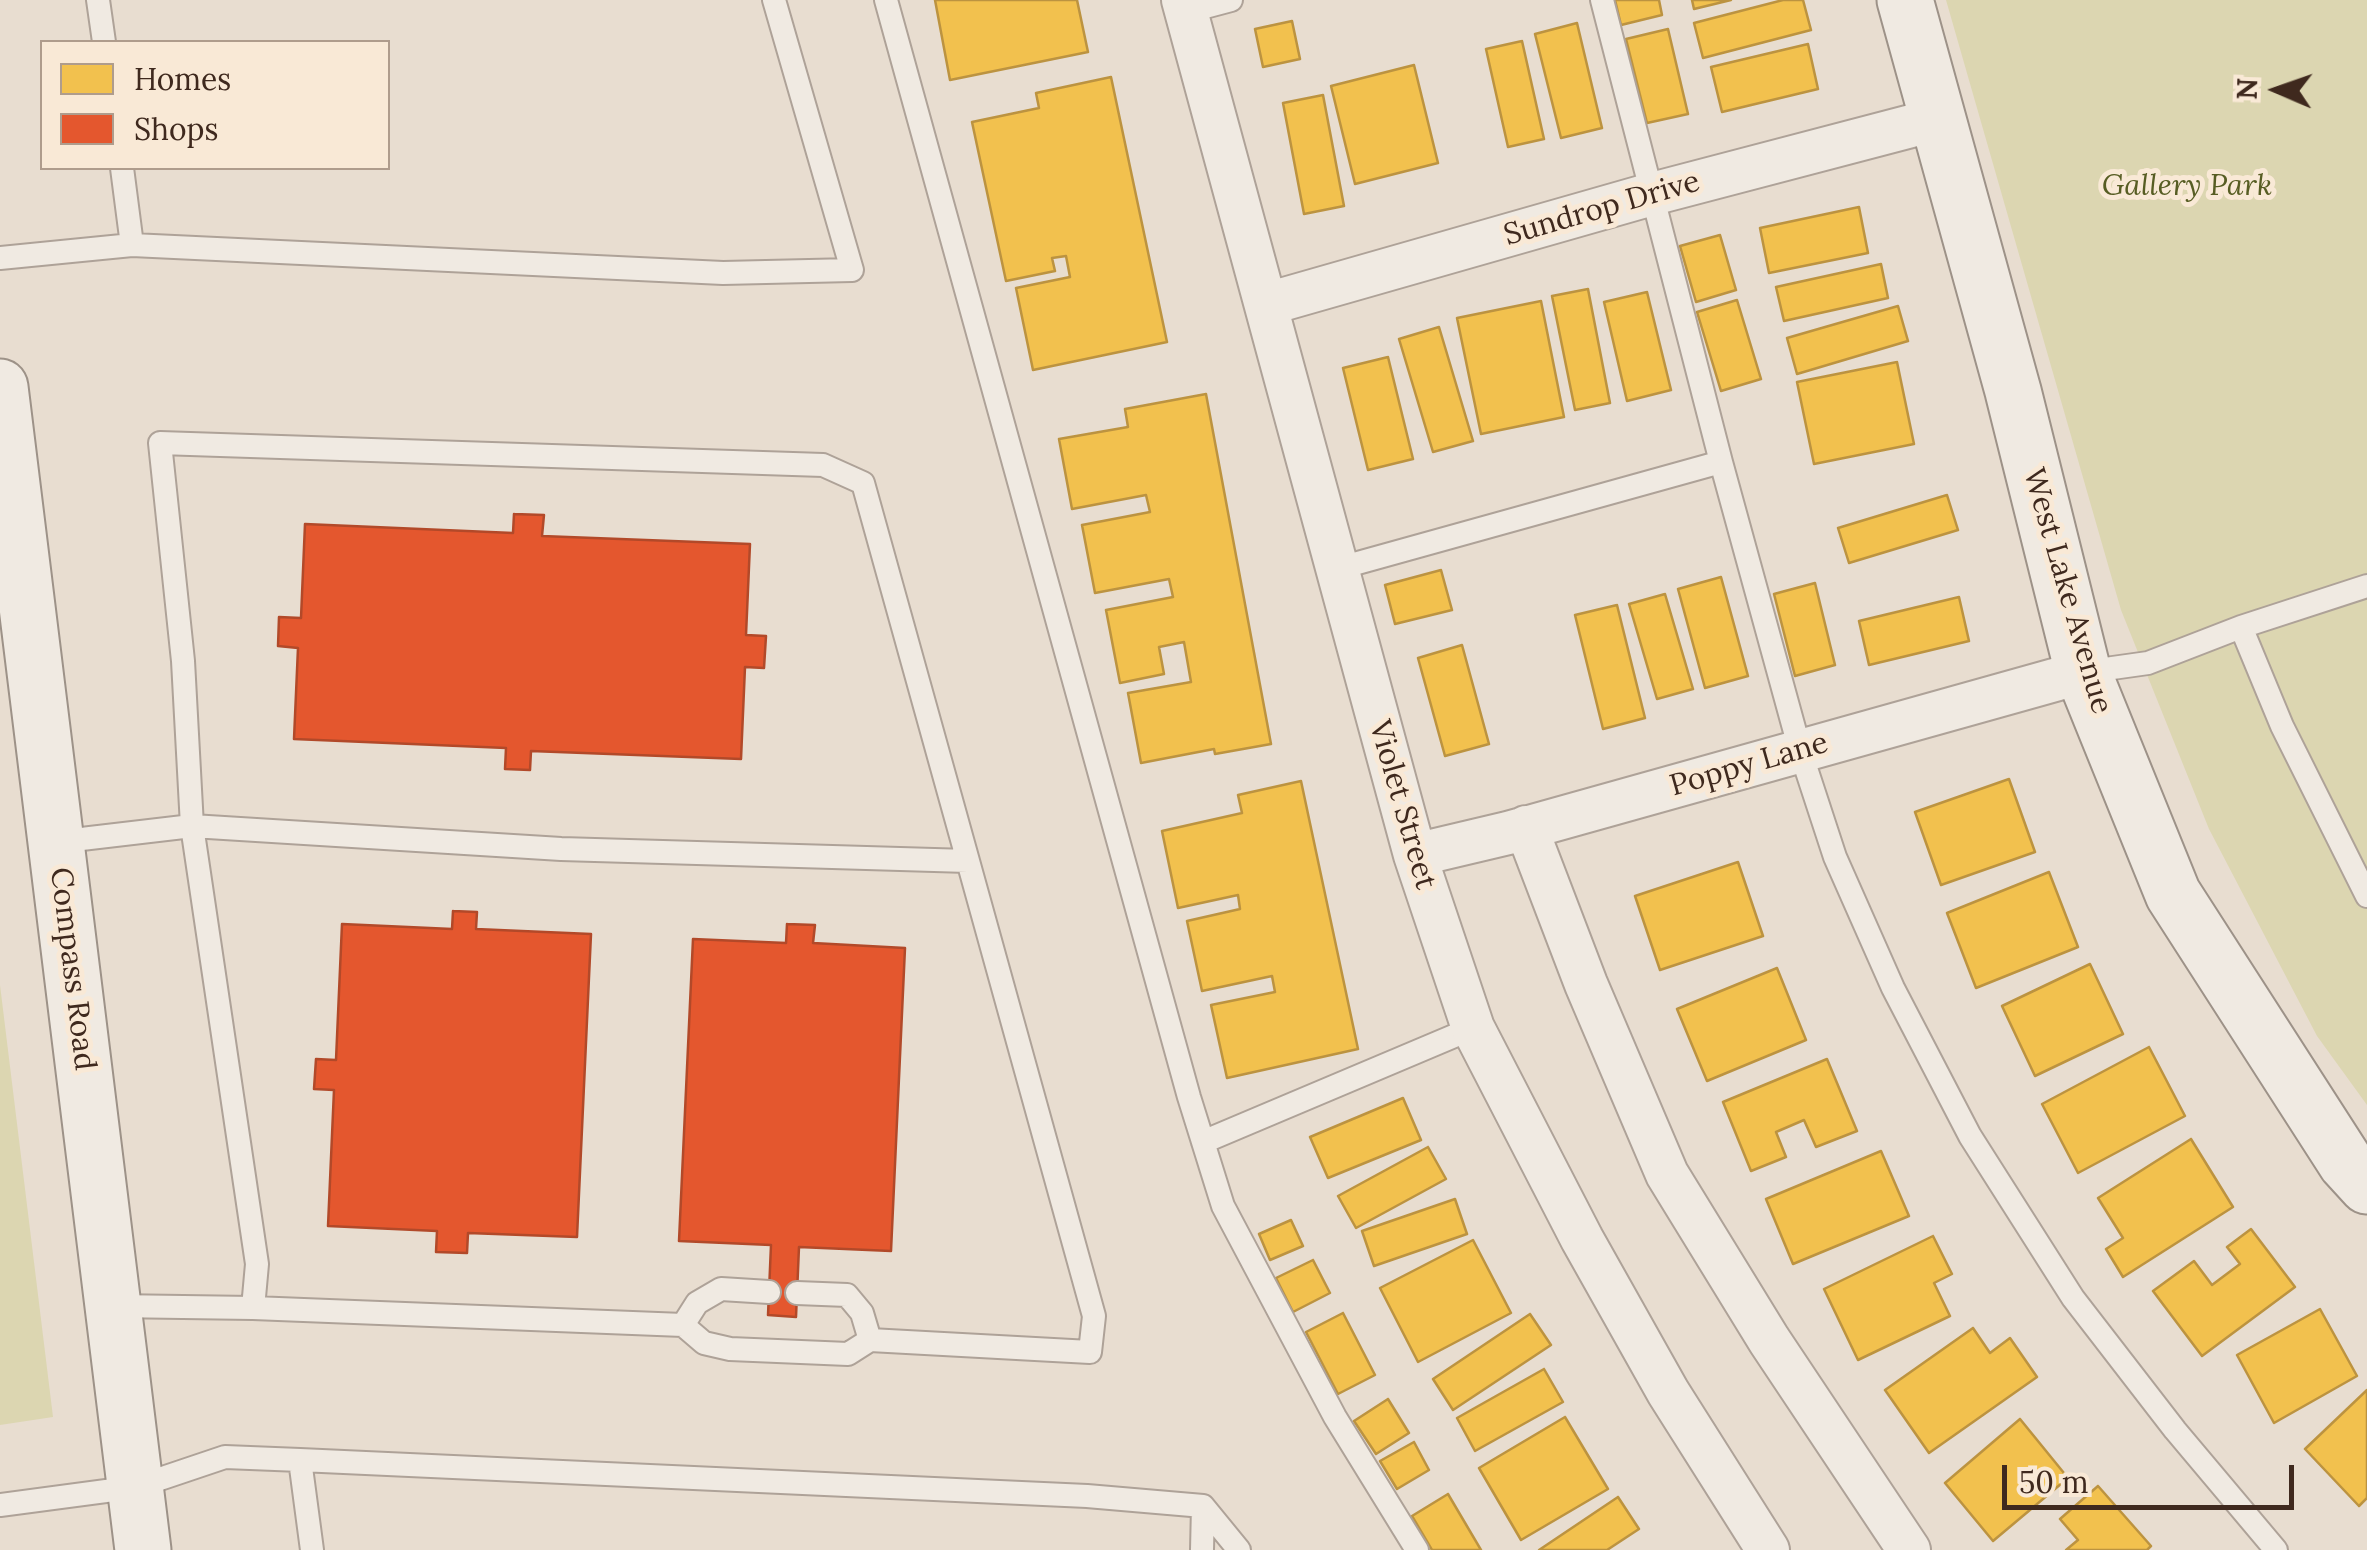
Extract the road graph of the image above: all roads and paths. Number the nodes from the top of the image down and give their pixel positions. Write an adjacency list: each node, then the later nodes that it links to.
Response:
1 (98, 0): 8 (lane)
2 (774, 0): 12 (lane)
3 (886, 0): 29 (lane)
4 (1231, 0): 7 (lane)
5 (1602, 0): 11 (lane)
6 (1905, 0): 9 (street, West Lake Avenue)
7 (1184, 6): 14 (street, Violet Street)
8 (104, 40)
9 (1938, 119): 11 (street, Sundrop Drive); 20 (street, West Lake Avenue)
10 (122, 170): 12 (lane)
11 (1652, 194): 14 (street, Sundrop Drive); 16 (lane)
12 (132, 245): 13 (lane)
13 (0, 258)
14 (1267, 304): 17 (street, Violet Street)
15 (0, 387): 24 (street, Compass Road)
16 (1721, 462): 17 (lane); 21 (lane)
17 (1336, 568): 25 (street, Violet Street)
18 (2367, 586): 19 (lane)
19 (2241, 627): 20 (lane); 27 (lane)
20 (2083, 672): 21 (street, Poppy Lane); 30 (street, West Lake Avenue)
21 (1800, 750): 23 (street, Poppy Lane); 48 (lane)
22 (192, 826): 24 (lane); 26 (lane); 26 (lane); 34 (lane)
23 (1526, 828): 25 (street, Poppy Lane); 47 (street)
24 (56, 842): 33 (street, Compass Road)
25 (1414, 854): 28 (street, Violet Street)
26 (968, 861): 36 (lane)
27 (2367, 896)
28 (1473, 1028): 29 (lane); 46 (street, Violet Street)
29 (1203, 1142): 45 (lane)
30 (2367, 1186)
31 (769, 1292): 35 (lane)
32 (797, 1293): 36 (lane)
33 (114, 1306): 34 (lane); 38 (street, Compass Road)
34 (252, 1308): 35 (lane)
35 (683, 1325): 36 (lane)
36 (870, 1340)
37 (300, 1460): 38 (lane); 40 (lane); 42 (lane)
38 (136, 1487): 39 (lane); 41 (street, Compass Road)
39 (0, 1505)
40 (1203, 1506): 43 (lane); 44 (lane)
41 (144, 1550)
42 (312, 1550)
43 (1202, 1550)
44 (1240, 1550)
45 (1417, 1550)
46 (1768, 1550)
47 (1909, 1550)
48 (2276, 1550)

